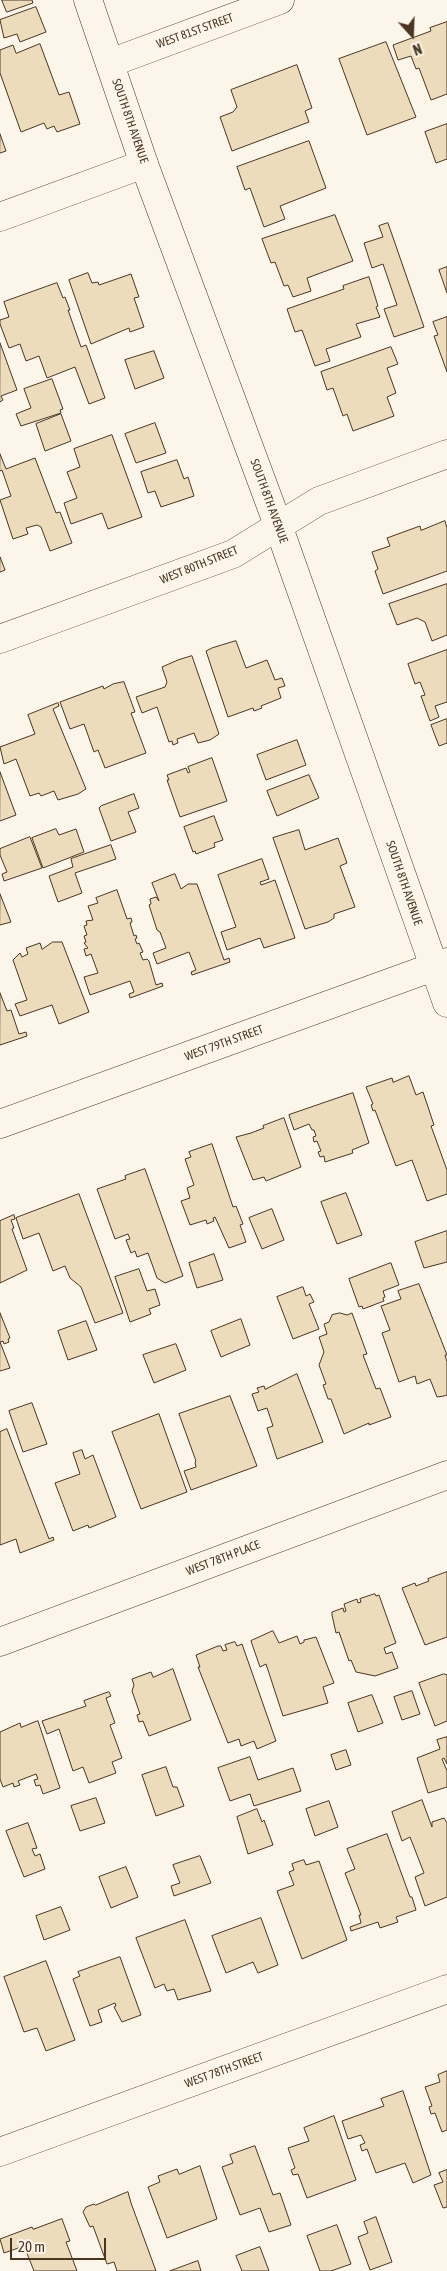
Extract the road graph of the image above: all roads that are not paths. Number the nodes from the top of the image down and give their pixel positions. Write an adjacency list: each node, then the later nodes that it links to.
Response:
1 (88, 0): 3 (street, SOUTH 8TH AVENUE)
2 (280, 0): 3 (street, WEST 81ST STREET)
3 (110, 63): 4 (street, SOUTH 8TH AVENUE)
4 (144, 164): 5 (street); 7 (street, SOUTH 8TH AVENUE)
5 (0, 217)
6 (447, 454): 7 (street, WEST 80TH STREET)
7 (278, 525): 8 (street, WEST 80TH STREET); 9 (street, SOUTH 8TH AVENUE)
8 (0, 639)
9 (440, 965): 10 (street, SOUTH 8TH AVENUE); 11 (street, WEST 79TH STREET)
10 (447, 1004)
11 (0, 1124)
12 (447, 1475): 13 (street, WEST 78TH PLACE)
13 (0, 1642)
14 (447, 1989): 15 (street, WEST 78TH STREET)
15 (0, 2152)

